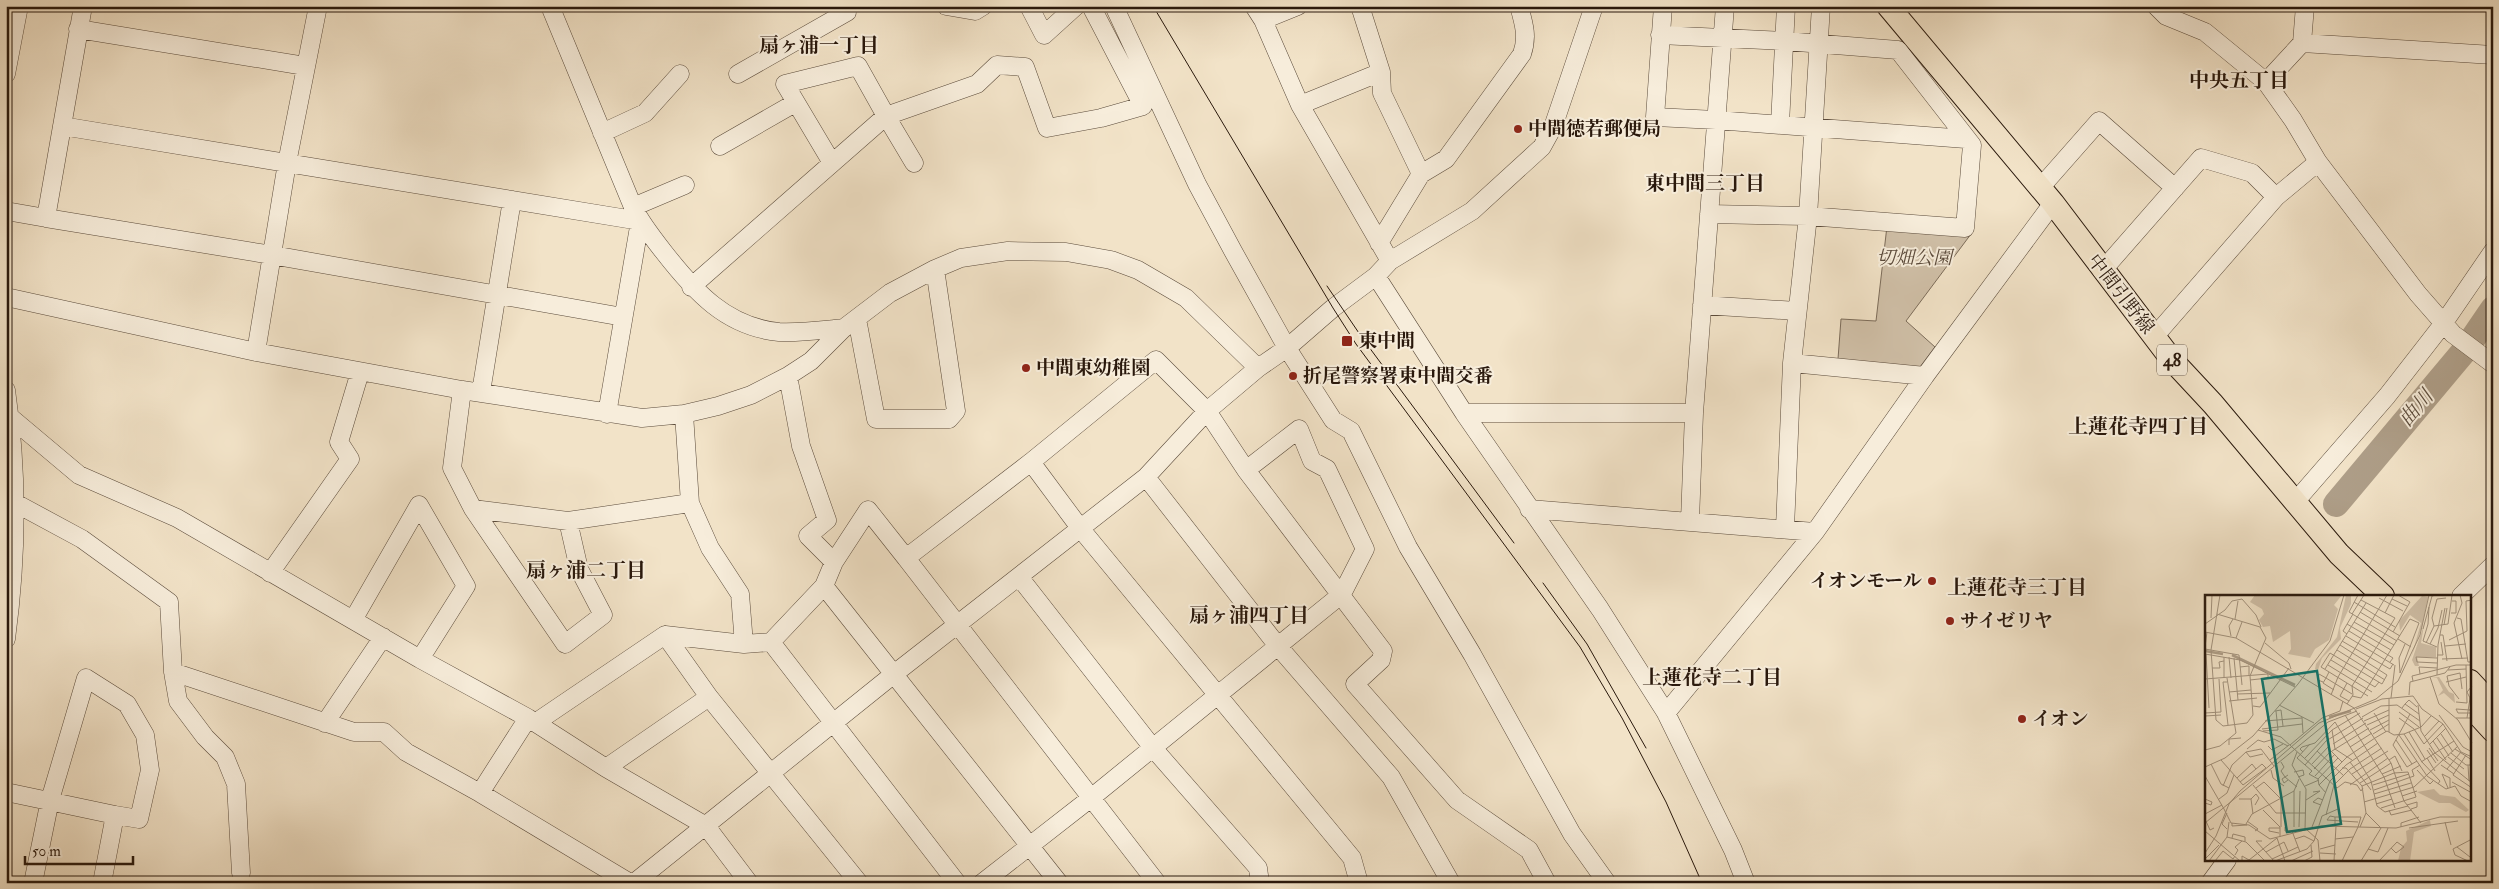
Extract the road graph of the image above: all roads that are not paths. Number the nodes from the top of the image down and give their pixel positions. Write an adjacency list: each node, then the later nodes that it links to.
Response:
1 (19, 6): 33 (street)
2 (83, 6): 24 (street)
3 (318, 6): 31 (street)
4 (550, 6): 44 (street)
5 (847, 6): 35 (street)
6 (946, 6): 7 (street)
7 (983, 6)
8 (1029, 6): 9 (street)
9 (1076, 6)
10 (1091, 6): 39 (street)
11 (1114, 6): 78 (street)
12 (1298, 6): 23 (street)
13 (1360, 6): 32 (street)
14 (1518, 6): 51 (street)
15 (1594, 6): 65 (street)
16 (1663, 6): 25 (street)
17 (1725, 6): 26 (street)
18 (1786, 6): 27 (street)
19 (1821, 6): 29 (street)
20 (1888, 6): 54 (main road, 中間引野線 / 48)
21 (2156, 6): 36 (street)
22 (2305, 6): 28 (street)
23 (1259, 13): 38 (street)
24 (78, 29): 31 (street); 42 (street)
25 (1660, 34): 26 (street); 40 (street)
26 (1723, 37): 27 (street); 40 (street)
27 (1785, 41): 29 (street); 41 (street)
28 (2302, 43): 30 (street); 36 (street)
29 (1820, 44): 43 (street); 45 (street)
30 (2493, 55)
31 (305, 66): 48 (street)
32 (1381, 72): 38 (street); 51 (street)
33 (6, 74)
34 (680, 74): 44 (street)
35 (738, 74)
36 (2266, 82): 47 (street)
37 (795, 103): 39 (street); 46 (street); 49 (street)
38 (1300, 105): 62 (street)
39 (886, 116): 49 (street); 50 (street)
40 (1716, 120): 41 (street); 59 (street)
41 (1780, 124): 43 (street)
42 (62, 126): 48 (street); 61 (street)
43 (1814, 127): 45 (street); 60 (street)
44 (602, 132): 58 (street)
45 (1966, 139): 60 (street)
46 (720, 146)
47 (2318, 162): 55 (street); 76 (street)
48 (287, 163): 56 (street); 64 (street)
49 (832, 163): 69 (street)
50 (914, 163)
51 (1421, 174): 62 (street)
52 (685, 185): 58 (street)
53 (2175, 188): 54 (street); 55 (street); 67 (street)
54 (2046, 196): 67 (main road, 中間引野線 / 48); 85 (street)
55 (2276, 197): 77 (street)
56 (512, 200): 58 (street); 70 (street)
57 (6, 211): 61 (street)
58 (636, 214): 69 (street); 74 (street)
59 (1709, 214): 60 (street); 72 (street)
60 (1808, 216): 73 (street)
61 (46, 218): 64 (street)
62 (1379, 243): 65 (street)
63 (2493, 251): 76 (street)
64 (272, 255): 70 (street); 79 (street)
65 (1390, 261): 68 (street)
66 (935, 268): 75 (street); 75 (street); 82 (street)
67 (2102, 271): 77 (main road, 中間引野線 / 48)
68 (1376, 276): 78 (street); 90 (street)
69 (691, 287): 75 (street)
70 (496, 295): 74 (street); 88 (street)
71 (6, 297): 79 (street)
72 (1702, 305): 73 (street); 93 (street)
73 (1797, 311): 81 (street)
74 (623, 317): 91 (street)
75 (851, 324): 84 (street)
76 (2448, 329): 80 (street); 100 (street)
77 (2154, 337): 100 (main road, 中間引野線 / 48)
78 (1288, 348): 82 (street); 163 (street)
79 (256, 352): 83 (street)
80 (2487, 359)
81 (1792, 363): 85 (street); 106 (street)
82 (1258, 368): 89 (street)
83 (360, 372): 87 (street); 111 (street)
84 (788, 376): 92 (street); 109 (street)
85 (1925, 376): 107 (street)
86 (6, 390): 94 (street)
87 (462, 390): 88 (street); 101 (street)
88 (481, 392): 91 (street)
89 (1207, 411): 95 (street); 96 (street); 97 (street)
90 (1464, 413): 93 (street); 102 (street)
91 (607, 414): 92 (street)
92 (684, 414): 99 (street)
93 (1694, 414): 104 (street)
94 (10, 417): 98 (street); 111 (street)
95 (1031, 462): 105 (street); 108 (street)
96 (1246, 470): 114 (street); 114 (street)
97 (1146, 477): 105 (street); 124 (street)
98 (10, 499): 121 (street); 126 (street)
99 (690, 504): 103 (street); 123 (street)
100 (2297, 506): 115 (main road, 中間引野線 / 48)
101 (473, 509): 103 (street); 103 (street)
102 (1530, 509): 104 (street); 133 (street)
103 (568, 521)
104 (1690, 521): 106 (street)
105 (1080, 528): 112 (street); 129 (street)
106 (1785, 528): 107 (street)
107 (1815, 532): 133 (street)
108 (906, 558): 109 (street); 118 (street)
109 (834, 562): 113 (street)
110 (2493, 565): 116 (street)
111 (270, 573): 117 (street)
112 (1020, 578): 118 (street); 138 (street)
113 (824, 586): 122 (street); 127 (street)
114 (1342, 594): 124 (street); 162 (street)
115 (2382, 595)
116 (2462, 595)
117 (353, 620): 120 (street); 125 (street)
118 (957, 625): 127 (street); 143 (street)
119 (665, 635): 123 (street); 130 (street); 134 (street)
120 (383, 637): 125 (street); 135 (street)
121 (6, 639)
122 (771, 642): 123 (street); 136 (street)
123 (744, 644)
124 (1277, 645): 129 (street); 161 (street)
125 (420, 658): 134 (street)
126 (173, 672): 135 (street); 149 (street)
127 (894, 674): 136 (street); 147 (street)
128 (2472, 683): 131 (main road)
129 (1216, 696): 138 (street); 160 (street)
130 (709, 697): 139 (street); 140 (street)
131 (2493, 706)
132 (2472, 708): 137 (main road)
133 (1666, 713): 164 (street)
134 (531, 720): 139 (street); 142 (street)
135 (325, 723): 142 (street)
136 (834, 724): 140 (street); 155 (street)
137 (2493, 731)
138 (1153, 748): 143 (street); 159 (street)
139 (606, 768): 146 (street)
140 (772, 774): 146 (street); 154 (street)
141 (6, 792): 144 (street)
142 (480, 793): 152 (street)
143 (1091, 798): 147 (street); 158 (street)
144 (50, 800): 145 (street); 145 (street); 150 (street)
145 (115, 815): 151 (street)
146 (706, 826): 152 (street); 153 (street)
147 (1030, 845): 156 (street); 157 (street)
148 (2226, 862): 165 (street)
149 (241, 873)
150 (33, 883)
151 (102, 883)
152 (632, 883)
153 (749, 883)
154 (859, 883)
155 (957, 883)
156 (982, 883)
157 (1059, 883)
158 (1157, 883)
159 (1260, 883)
160 (1359, 883)
161 (1451, 883)
162 (1547, 883)
163 (1607, 883)
164 (1746, 883)
165 (2210, 883)

